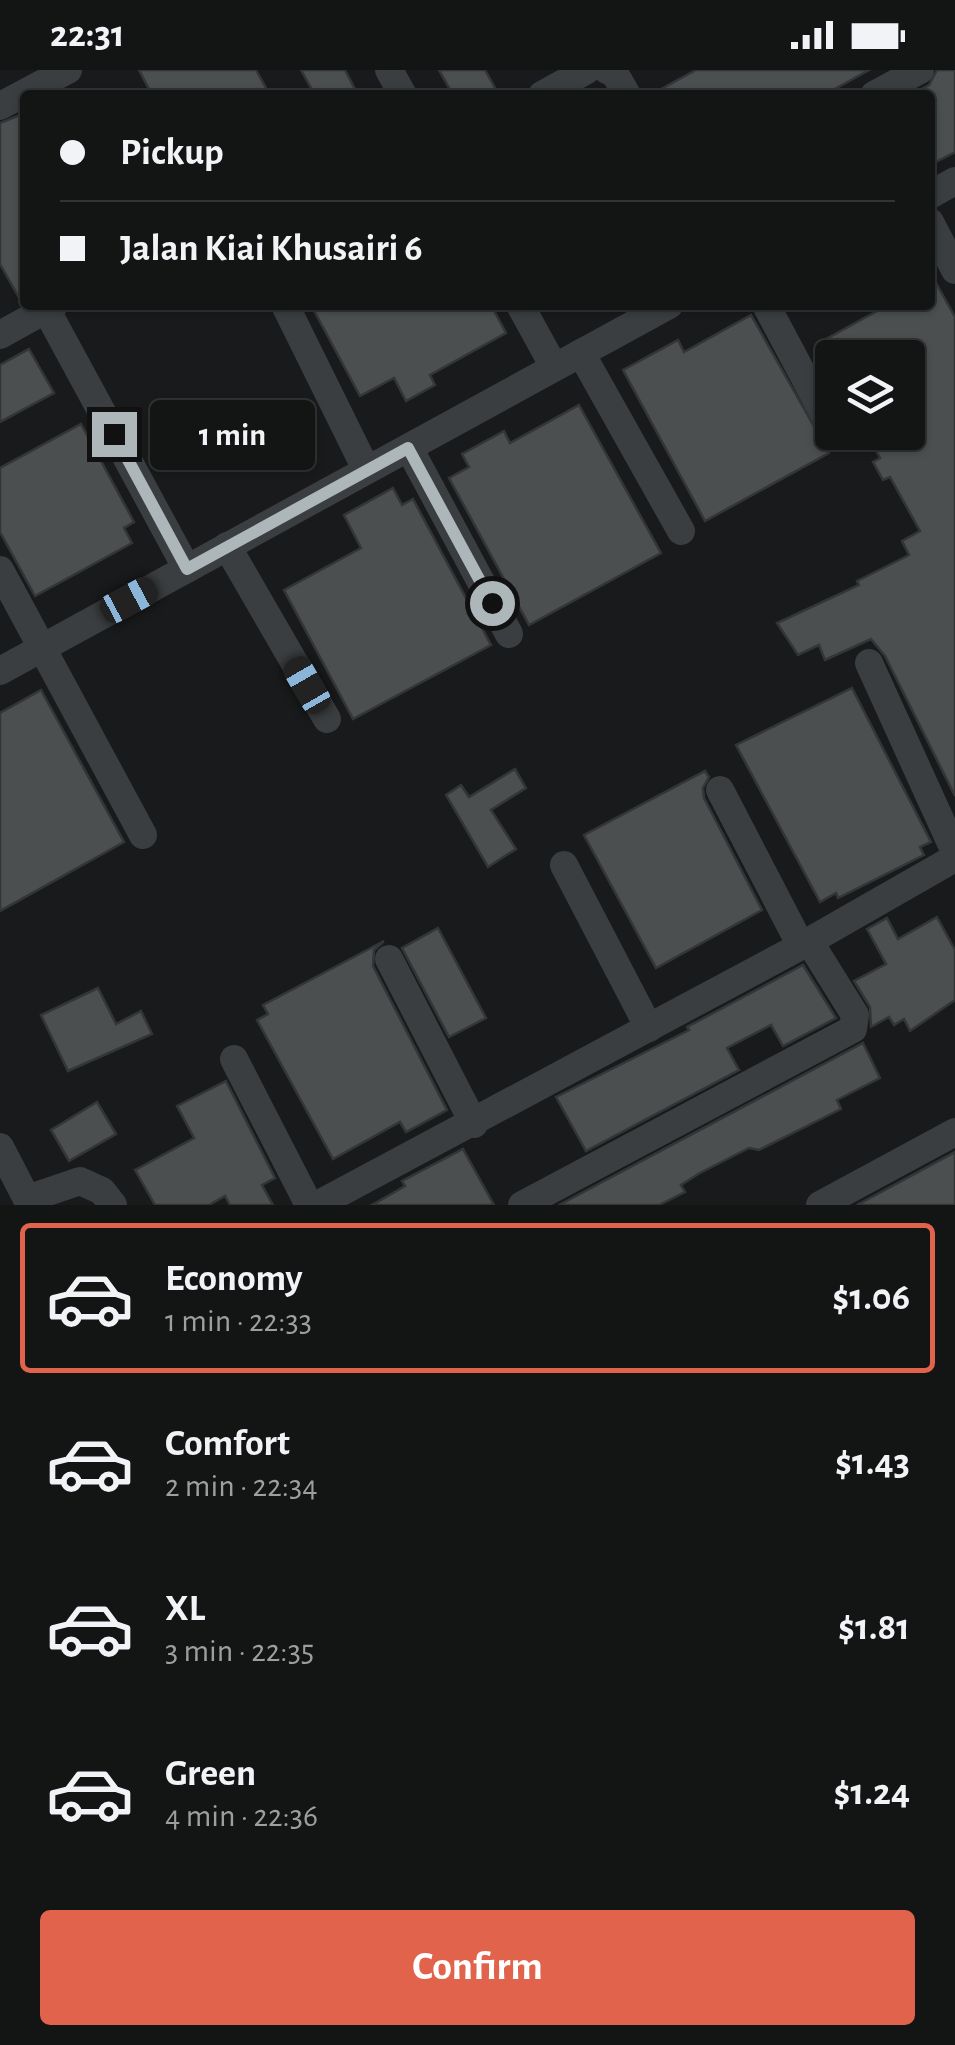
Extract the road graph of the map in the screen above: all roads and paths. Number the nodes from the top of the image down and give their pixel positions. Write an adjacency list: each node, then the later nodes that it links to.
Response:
1 (68, 70): 5 (street)
2 (588, 70): 6 (street)
3 (606, 70): 7 (street)
4 (920, 70): 8 (street)
5 (30, 90)
6 (551, 90)
7 (624, 90)
8 (883, 90)
9 (935, 232): 10 (street)
10 (955, 270)
11 (45, 310): 17 (street)
12 (52, 310): 25 (street)
13 (288, 310): 22 (street)
14 (523, 310): 19 (street)
15 (660, 310): 18 (street)
16 (769, 310): 20 (street)
17 (0, 335)
18 (581, 353): 19 (street); 23 (street)
19 (553, 366): 21 (street)
20 (815, 397)
21 (408, 448): 22 (street); 27 (street)
22 (366, 469): 24 (street)
23 (681, 531)
24 (228, 546): 25 (street); 31 (street)
25 (187, 569): 28 (street)
26 (0, 570): 28 (street)
27 (509, 634)
28 (43, 648): 30 (street); 33 (street)
29 (869, 663): 34 (street)
30 (0, 671)
31 (327, 719)
32 (720, 790): 36 (street)
33 (143, 835)
34 (951, 858): 36 (street)
35 (564, 865): 38 (street)
36 (805, 944): 38 (street); 48 (street)
37 (389, 959): 40 (street)
38 (648, 1028): 40 (street)
39 (234, 1059): 46 (street)
40 (474, 1124): 43 (street)
41 (955, 1132): 49 (street)
42 (0, 1147): 44 (street)
43 (372, 1192): 47 (street)
44 (29, 1202): 45 (street)
45 (113, 1205)
46 (309, 1205)
47 (317, 1205)
48 (522, 1205)
49 (820, 1205)

